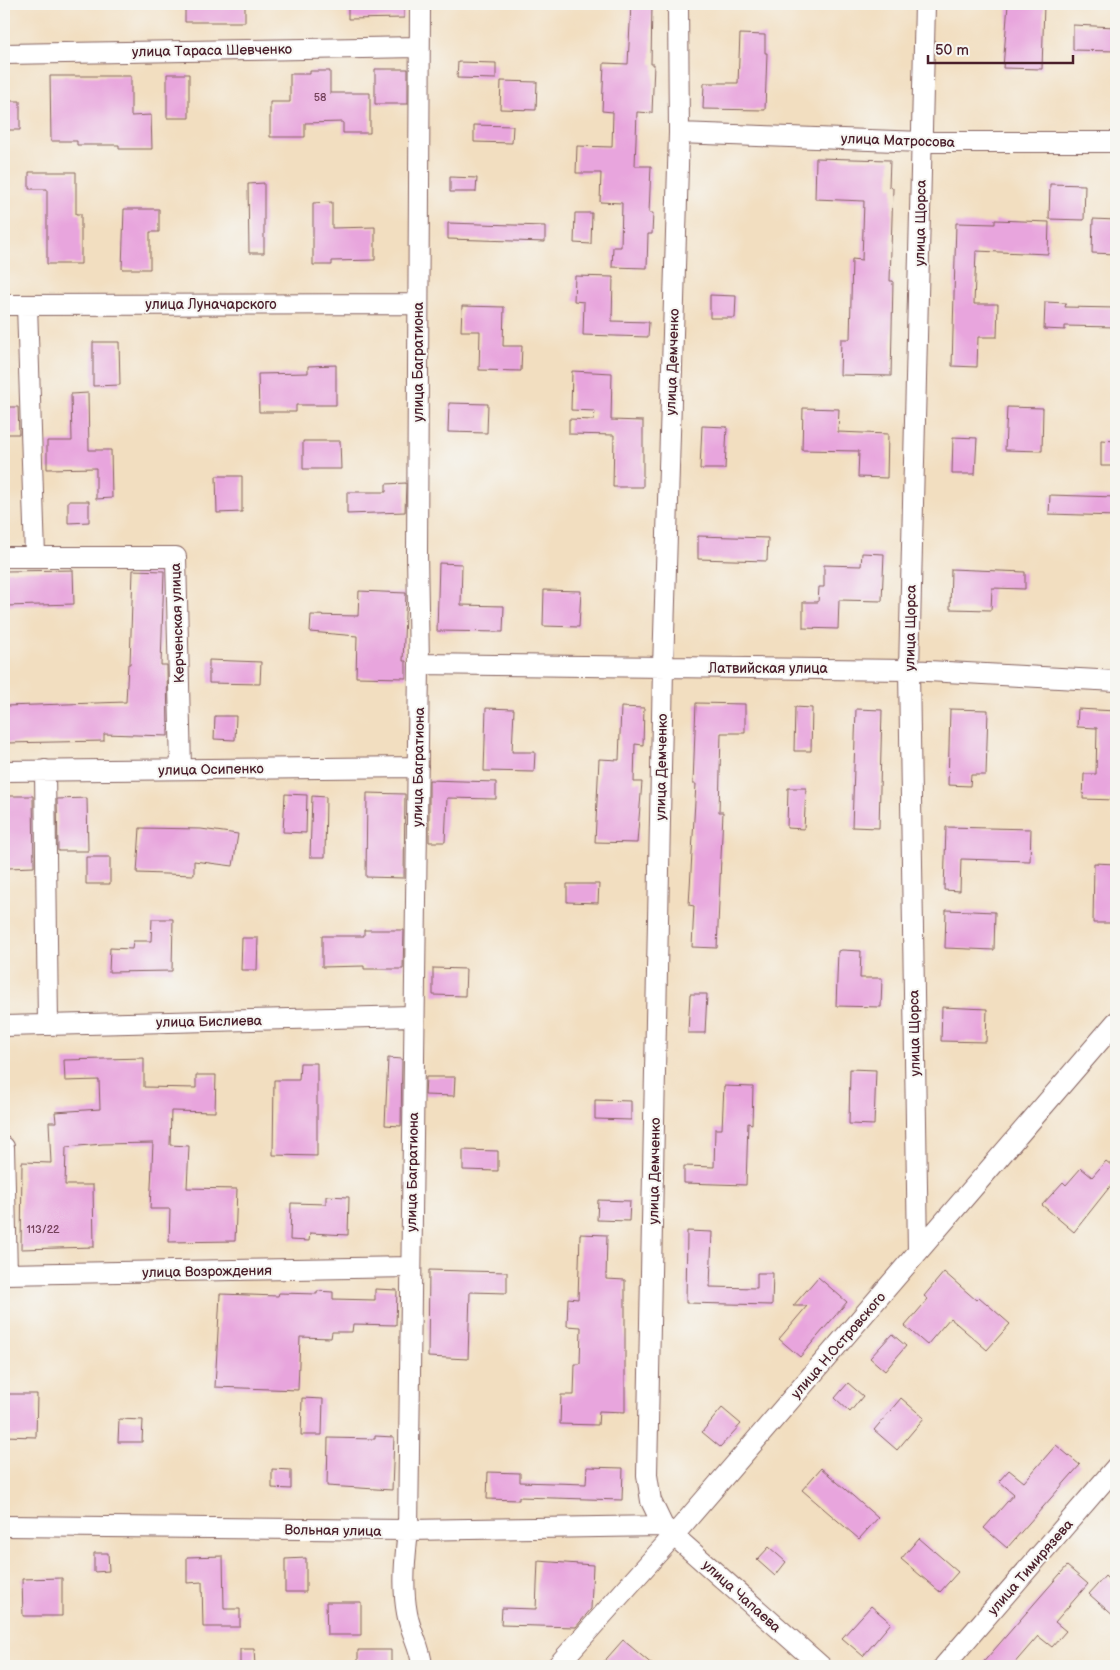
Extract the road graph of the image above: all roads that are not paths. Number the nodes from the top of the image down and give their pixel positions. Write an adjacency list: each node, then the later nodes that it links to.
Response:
1 (420, 4): 4 (street, улица Багратиона)
2 (678, 4): 6 (street, улица Демченко)
3 (925, 4): 7 (street, улица Щорса)
4 (419, 47): 5 (street, улица Тараса Шевченко); 11 (street, улица Багратиона)
5 (4, 54)
6 (679, 133): 7 (street, улица Матросова); 15 (street, улица Демченко)
7 (922, 142): 8 (street, улица Матросова); 16 (street, улица Щорса)
8 (1116, 142)
9 (4, 304): 10 (street, улица Луначарского)
10 (27, 304): 11 (street, улица Луначарского); 12 (street)
11 (418, 304): 14 (street, улица Багратиона)
12 (35, 556): 13 (street, Керченская улица); 19 (street, Керченская улица)
13 (4, 557)
14 (419, 664): 15 (street, Латвийская улица); 18 (street, улица Багратиона)
15 (663, 668): 16 (street, Латвийская улица); 33 (street, улица Демченко)
16 (909, 670): 17 (street, Латвийская улица); 27 (street, улица Щорса)
17 (1116, 681)
18 (418, 767): 19 (street, улица Осипенко); 22 (street, улица Багратиона)
19 (181, 769): 20 (street, улица Осипенко)
20 (45, 770): 21 (street, улица Осипенко); 24 (street)
21 (4, 771)
22 (414, 1016): 24 (street, улица Бислиева); 28 (street, улица Багратиона)
23 (1116, 1022): 27 (street, улица Н.Островского)
24 (48, 1025): 25 (street, улица Бислиева)
25 (4, 1026)
26 (4, 1147): 29 (street)
27 (918, 1252): 33 (street, улица Н.Островского)
28 (411, 1267): 29 (street, улица Возрождения); 32 (street, улица Багратиона)
29 (5, 1274)
30 (1116, 1467): 37 (street, улица Тимирязева)
31 (4, 1526): 32 (street, Вольная улица)
32 (408, 1530): 33 (street, Вольная улица); 34 (street, улица Багратиона)
33 (668, 1531): 35 (street, улица Н.Островского); 36 (street, улица Чапаева)
34 (422, 1666)
35 (557, 1666)
36 (821, 1666)
37 (944, 1666)

